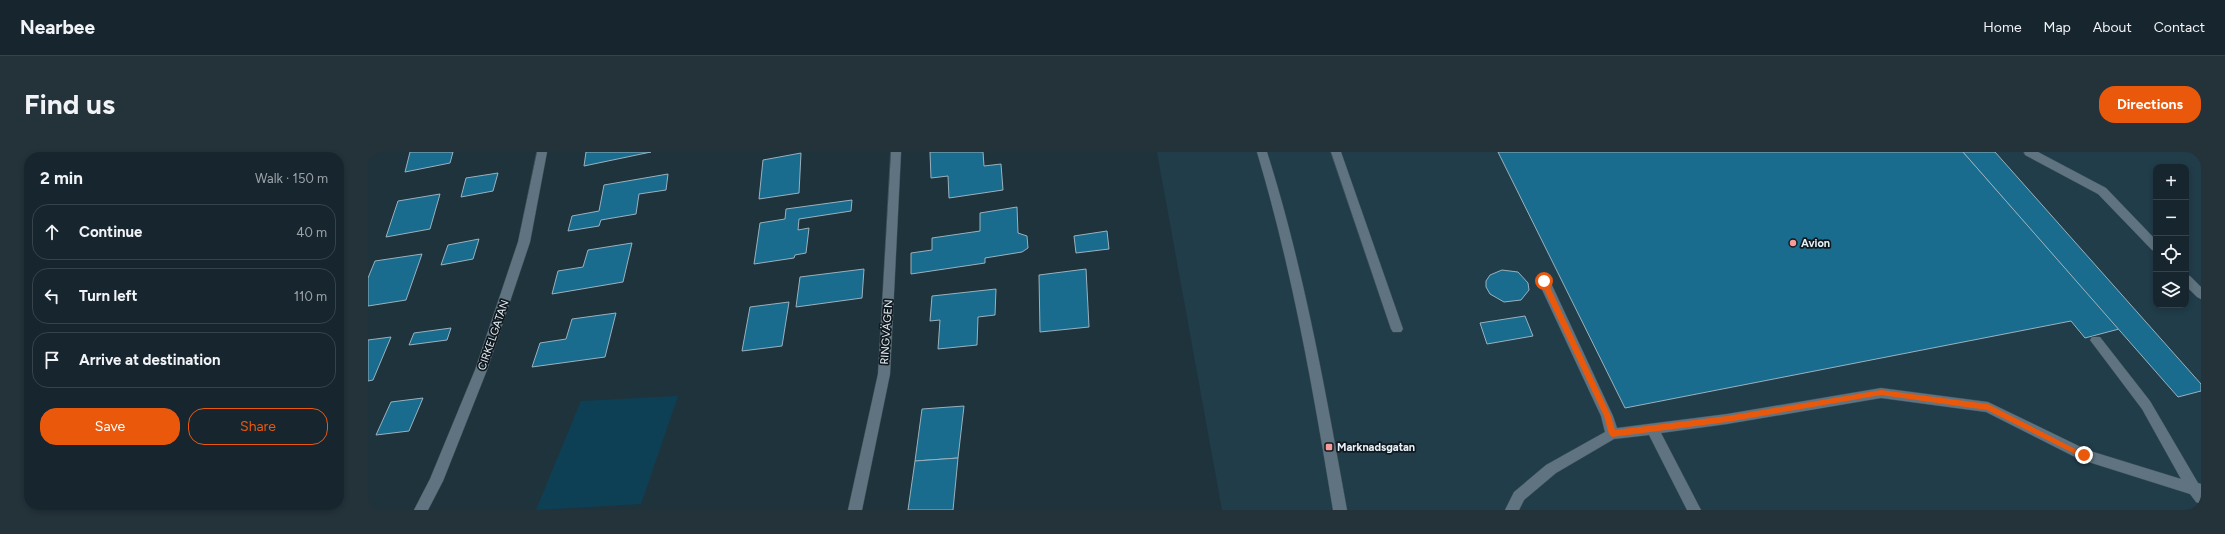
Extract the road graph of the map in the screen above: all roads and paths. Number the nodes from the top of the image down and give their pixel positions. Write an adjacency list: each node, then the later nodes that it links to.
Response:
1 (542, 152): 15 (street, CIRKELGATAN)
2 (896, 152): 16 (street, RINGVÄGEN)
3 (1262, 152): 17 (street)
4 (1336, 152): 10 (street)
5 (2029, 152): 6 (street)
6 (2153, 244)
7 (1544, 281): 13 (street)
8 (2189, 282): 9 (street)
9 (2201, 294)
10 (1397, 329)
11 (2096, 340): 14 (street)
12 (1652, 428): 13 (street); 14 (street); 19 (street)
13 (1612, 434): 18 (street)
14 (2199, 492)
15 (421, 510)
16 (855, 510)
17 (1340, 510)
18 (1512, 510)
19 (1694, 510)

